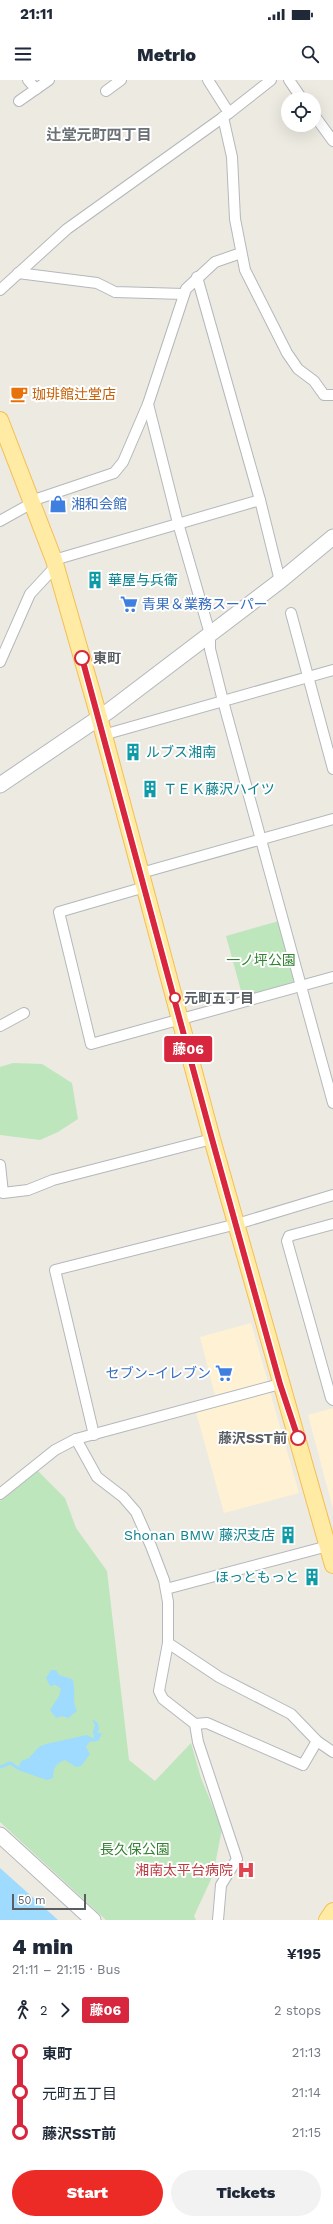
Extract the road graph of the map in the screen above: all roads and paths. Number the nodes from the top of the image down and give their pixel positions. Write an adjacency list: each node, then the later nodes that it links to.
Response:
1 (28, 80): 7 (street)
2 (49, 80): 7 (street)
3 (121, 80): 8 (street)
4 (208, 80): 11 (street)
5 (271, 80): 11 (street)
6 (289, 80): 9 (street)
7 (36, 89): 10 (street)
8 (106, 91)
9 (297, 92)
10 (19, 101)
11 (226, 115): 14 (street); 15 (street)
12 (321, 125): 13 (street)
13 (333, 141)
14 (241, 253): 16 (street); 19 (street)
15 (18, 272): 17 (street); 18 (street)
16 (197, 277): 18 (street); 22 (street)
17 (0, 290)
18 (184, 294): 20 (street)
19 (333, 395)
20 (148, 404): 23 (street); 25 (street)
21 (0, 420): 23 (main road)
22 (260, 500): 25 (street); 28 (street)
23 (32, 502): 24 (street); 27 (main road)
24 (0, 521)
25 (178, 523): 27 (street); 30 (street)
26 (333, 537): 28 (street)
27 (55, 563): 31 (street); 35 (main road)
28 (280, 581): 30 (street)
29 (291, 613): 33 (street)
30 (210, 634): 34 (street); 35 (street)
31 (0, 662)
32 (333, 670): 33 (street)
33 (308, 677): 34 (street); 37 (street)
34 (223, 701): 36 (street); 40 (street)
35 (99, 717): 36 (main road); 38 (street)
36 (103, 735): 41 (main road)
37 (333, 769)
38 (0, 785)
39 (333, 818): 40 (street)
40 (261, 839): 41 (street); 43 (street)
41 (143, 880): 45 (main road); 45 (street)
42 (333, 978): 43 (street)
43 (301, 987): 45 (street); 47 (street)
44 (24, 1013): 46 (street)
45 (180, 1019): 48 (main road)
46 (0, 1026)
47 (333, 1104)
48 (212, 1139): 49 (street); 51 (main road)
49 (0, 1165)
50 (333, 1195): 51 (street)
51 (237, 1224): 53 (main road); 55 (street)
52 (333, 1224): 54 (street)
53 (280, 1384): 55 (street); 58 (main road)
54 (333, 1400)
55 (94, 1435): 56 (street)
56 (76, 1440): 57 (street); 60 (street)
57 (0, 1494)
58 (331, 1546): 59 (main road); 60 (street)
59 (333, 1565)
60 (166, 1589): 61 (street)
61 (168, 1643): 62 (street); 63 (street)
62 (194, 1724): 63 (street); 68 (street)
63 (317, 1742): 64 (street)
64 (333, 1752)
65 (0, 1835): 67 (street)
66 (333, 1911): 69 (main road)
67 (92, 1920)
68 (218, 1920)
69 (327, 1920)

